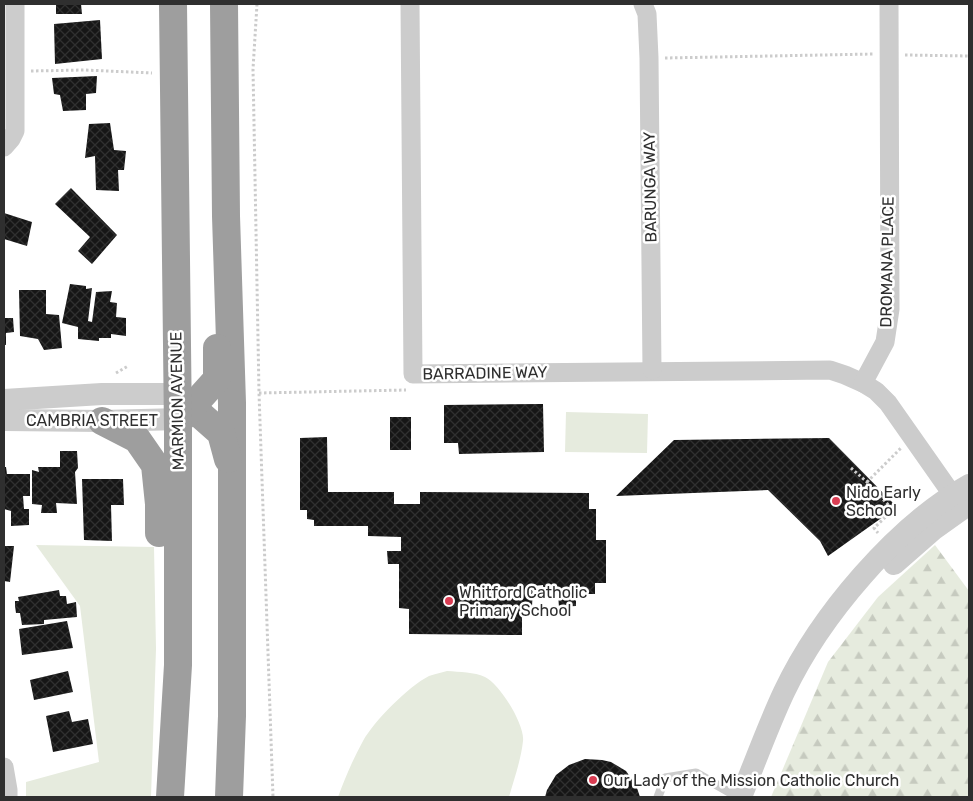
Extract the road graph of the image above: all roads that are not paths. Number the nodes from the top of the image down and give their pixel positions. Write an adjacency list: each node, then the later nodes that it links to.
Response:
1 (14, 4): 7 (street)
2 (173, 4): 12 (highway, MARMION AVENUE)
3 (224, 4): 8 (highway)
4 (410, 4): 9 (street, BARRADINE WAY)
5 (643, 4): 9 (street, BARUNGA WAY)
6 (889, 4): 10 (street, DROMANA PLACE)
7 (4, 147)
8 (225, 180): 12 (highway); 15 (highway)
9 (652, 370): 10 (street, BARRADINE WAY)
10 (863, 384): 16 (street)
11 (4, 400): 12 (street, CAMBRIA STREET)
12 (182, 410): 14 (street, CAMBRIA STREET); 15 (highway); 17 (highway, MARMION AVENUE)
13 (4, 420): 14 (street, CAMBRIA STREET)
14 (102, 421): 17 (highway)
15 (232, 478): 21 (highway)
16 (963, 498): 23 (street); 24 (street)
17 (178, 626): 20 (highway, MARMION AVENUE)
18 (4, 766): 19 (street)
19 (8, 797)
20 (170, 797)
21 (229, 797)
22 (658, 797): 23 (lane)
23 (740, 797)
24 (758, 797)

